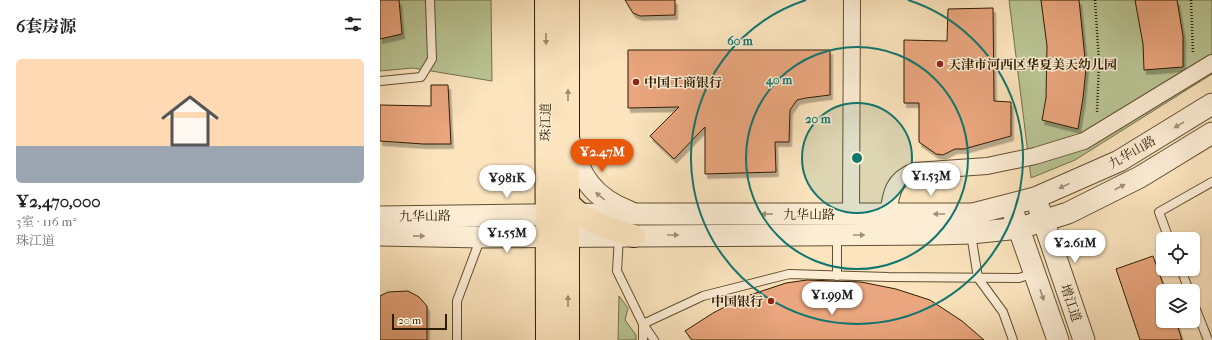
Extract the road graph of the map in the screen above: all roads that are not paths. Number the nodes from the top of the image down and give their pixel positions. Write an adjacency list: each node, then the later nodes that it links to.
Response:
1 (430, 0): 6 (lane)
2 (546, 0): 13 (main road, 珠江道, one-way to 13)
3 (568, 0): 9 (main road, 珠江道, one-way to 3)
4 (852, 0): 15 (street)
5 (1212, 63): 16 (street)
6 (380, 81)
7 (1212, 104): 11 (street, 九华山路, one-way to 11)
8 (1212, 133): 18 (street, 九华山路, one-way to 8)
9 (568, 134): 13 (main road, 珠江道); 14 (street, one-way to 9)
10 (1212, 182): 20 (lane)
11 (1036, 198): 12 (street, 九华山路); 18 (street, 增江道)
12 (1010, 205): 16 (street, 九华山路, one-way to 16); 19 (street, 增江道)
13 (565, 212): 14 (street, 九华山路); 17 (street, 九华山路); 24 (main road); 26 (main road, 珠江道)
14 (634, 214): 15 (street, 九华山路, one-way to 14)
15 (851, 214): 16 (street, 九华山路)
16 (888, 214)
17 (380, 217)
18 (1042, 221): 19 (street, 九华山路); 39 (street, 增江道)
19 (1020, 228): 21 (street, 九华山路); 27 (street, 增江道)
20 (1166, 232)
21 (971, 234): 23 (street, 九华山路, one-way to 21); 29 (lane)
22 (380, 235): 25 (street, 九华山路, one-way to 25)
23 (837, 235): 24 (street, 九华山路, one-way to 23); 28 (lane)
24 (626, 236): 26 (street, 九华山路); 31 (lane)
25 (481, 237): 26 (street, 九华山路); 32 (lane)
26 (557, 237): 33 (main road, 珠江道); 34 (main road, 珠江道, one-way to 26)
27 (1034, 273): 29 (lane); 38 (street, 增江道, one-way to 38)
28 (837, 276): 29 (lane); 31 (lane)
29 (978, 278): 37 (lane)
30 (1200, 320): 40 (lane)
31 (643, 324): 35 (lane); 36 (lane)
32 (457, 340)
33 (547, 340)
34 (568, 340)
35 (642, 340)
36 (654, 340)
37 (1013, 340)
38 (1058, 340)
39 (1084, 340)
40 (1208, 340)

